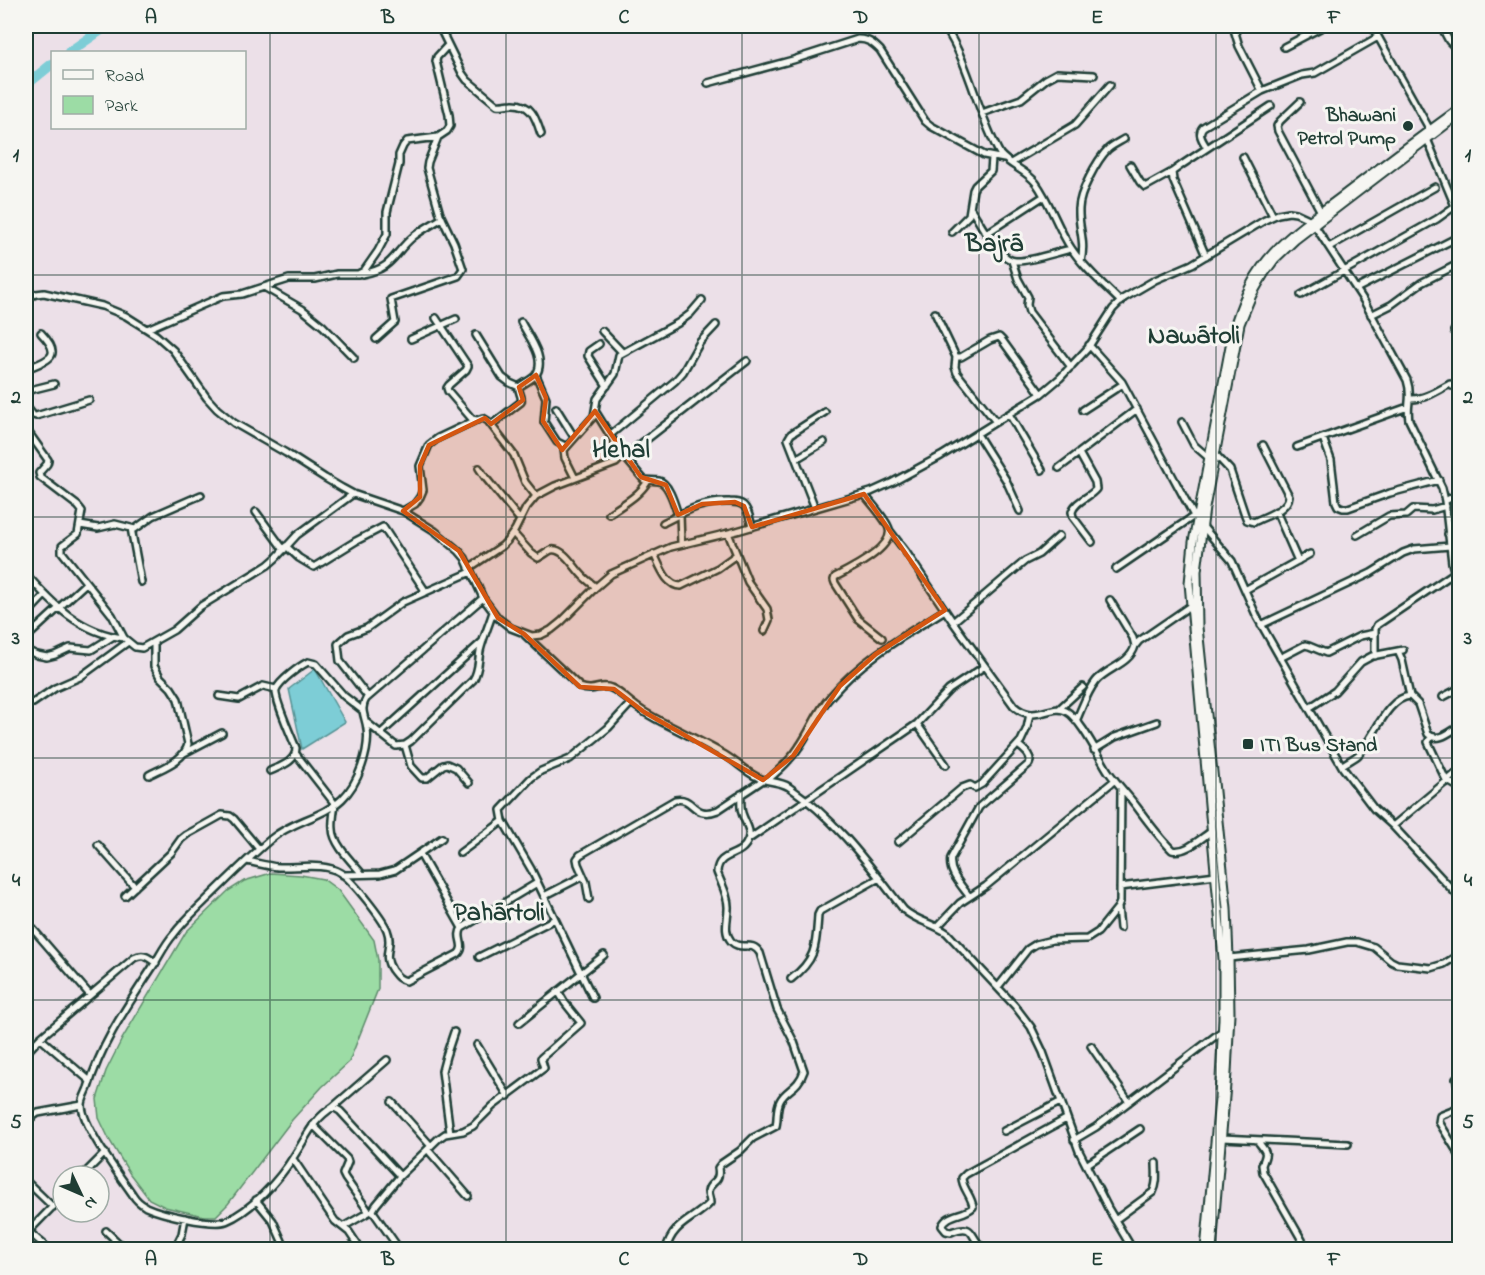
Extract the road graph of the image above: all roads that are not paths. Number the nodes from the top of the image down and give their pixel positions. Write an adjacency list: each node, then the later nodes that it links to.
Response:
1 (439, 26): 8 (street)
2 (944, 26): 18 (street)
3 (1233, 26): 14 (street)
4 (1324, 26): 9 (street)
5 (1372, 26): 7 (street)
6 (1442, 26): 10 (street)
7 (1378, 36): 14 (street); 20 (street)
8 (448, 45): 21 (street); 22 (street)
9 (1284, 47)
10 (1460, 52)
11 (1094, 75): 18 (street)
12 (708, 83): 27 (street)
13 (1110, 85): 29 (street)
14 (1262, 91): 25 (street)
15 (1300, 102): 36 (street)
16 (1272, 106): 25 (street)
17 (1460, 108): 20 (street)
18 (982, 112): 28 (street)
19 (1460, 114): 24 (street)
20 (1430, 130): 36 (street)
21 (541, 135)
22 (438, 137): 38 (street); 50 (street)
23 (1124, 139): 47 (street)
24 (1427, 139): 39 (street); 49 (street)
25 (1207, 148): 31 (street)
26 (1243, 157): 37 (street)
27 (992, 158): 28 (street); 35 (street)
28 (1004, 159): 29 (street)
29 (1011, 163): 33 (street)
30 (1130, 165): 31 (street)
31 (1172, 172): 45 (street)
32 (1435, 187): 43 (street)
33 (1044, 196): 41 (street); 44 (street)
34 (1290, 206): 37 (street)
35 (971, 209): 40 (street); 41 (street)
36 (1321, 212): 39 (street)
37 (1272, 216): 39 (street); 45 (street)
38 (442, 218): 50 (street); 68 (street)
39 (1312, 222): 43 (street); 111 (street)
40 (952, 232)
41 (987, 233): 46 (street)
42 (1460, 236): 52 (street)
43 (1329, 248): 49 (street)
44 (1071, 249): 46 (street); 47 (street)
45 (1206, 256): 56 (street)
46 (1012, 261): 76 (street)
47 (1081, 261): 56 (street)
48 (1460, 262): 58 (street)
49 (1344, 271): 52 (street); 53 (street)
50 (358, 274): 51 (street)
51 (264, 287): 64 (street); 74 (street)
52 (1356, 289): 58 (street)
53 (1301, 295)
54 (26, 298): 64 (street)
55 (702, 300): 72 (street)
56 (1121, 302): 71 (street)
57 (935, 314): 73 (street)
58 (1371, 315): 86 (street)
59 (436, 318): 63 (street)
60 (456, 319): 63 (street)
61 (521, 322): 78 (street)
62 (716, 325): 102 (street)
63 (441, 326): 69 (street); 96 (street)
64 (147, 329): 120 (street)
65 (602, 331): 72 (street)
66 (41, 333): 77 (street)
67 (476, 335): 83 (street)
68 (376, 339)
69 (411, 339)
70 (599, 344): 82 (street)
71 (1089, 345): 76 (street); 81 (street)
72 (622, 352): 82 (street)
73 (956, 357): 85 (street); 97 (street)
74 (354, 358)
75 (747, 361): 110 (street)
76 (1071, 367): 85 (street)
77 (26, 369)
78 (536, 375): 83 (street); 107 (street)
79 (1460, 381): 86 (street)
80 (54, 384): 84 (street)
81 (1124, 384): 91 (street); 92 (street)
82 (607, 386): 93 (street)
83 (519, 387): 99 (street)
84 (26, 391)
85 (1041, 394): 95 (street)
86 (1410, 399): 89 (street)
87 (89, 400): 88 (street)
88 (26, 406)
89 (1408, 407): 104 (street); 117 (street)
90 (556, 408): 103 (street)
91 (1137, 409): 109 (street); 133 (street)
92 (1083, 410)
93 (595, 411): 102 (street); 103 (street)
94 (825, 412): 112 (street)
95 (1009, 414): 97 (street); 115 (street)
96 (474, 421): 99 (street); 126 (street)
97 (996, 422): 101 (street)
98 (1182, 422): 111 (street)
99 (491, 425): 123 (street)
100 (26, 429): 135 (street)
101 (977, 434): 121 (street); 127 (street)
102 (610, 435): 110 (street)
103 (574, 437): 107 (street)
104 (1323, 438): 108 (street); 117 (street)
105 (824, 442): 112 (street)
106 (1263, 445): 128 (street)
107 (566, 446): 116 (street)
108 (1297, 447)
109 (1079, 453): 114 (street); 145 (street)
110 (622, 455): 116 (street); 118 (street)
111 (1213, 457): 128 (street); 133 (street)
112 (795, 459): 125 (street)
113 (479, 468): 132 (street)
114 (1059, 468)
115 (1042, 470)
116 (575, 478): 123 (street)
117 (1439, 480): 124 (street)
118 (648, 481): 130 (street); 131 (street)
119 (1460, 493): 124 (street)
120 (353, 494): 126 (street); 148 (street)
121 (864, 494): 125 (street); 139 (street)
122 (201, 495): 137 (street)
123 (536, 496): 132 (street)
124 (1445, 503): 142 (street); 143 (street)
125 (815, 508): 136 (street)
126 (403, 511): 154 (street)
127 (1020, 511)
128 (1276, 511): 152 (street)
129 (256, 512): 148 (street)
130 (609, 514)
131 (679, 515): 134 (street); 136 (street); 146 (street)
132 (520, 520): 140 (street)
133 (1198, 521): 153 (street); 160 (street); 166 (street); 190 (street)
134 (663, 524)
135 (80, 525): 137 (street); 158 (street)
136 (752, 527): 141 (street)
137 (131, 528): 157 (street)
138 (1460, 529): 142 (street)
139 (890, 531): 168 (street); 178 (street)
140 (513, 533): 154 (street); 159 (street)
141 (728, 533): 146 (street); 151 (street)
142 (1448, 534): 147 (street)
143 (1357, 535)
144 (1059, 536): 171 (street)
145 (1092, 542)
146 (681, 543): 149 (street)
147 (1450, 546): 155 (street); 172 (street)
148 (285, 548): 161 (street); 181 (street)
149 (654, 554): 151 (street); 159 (street)
150 (1310, 554): 152 (street)
151 (736, 555): 173 (street)
152 (1298, 561): 160 (street)
153 (1116, 569)
154 (470, 570): 161 (street); 164 (street)
155 (1454, 573): 162 (street); 174 (street)
156 (26, 576): 163 (street)
157 (141, 582)
158 (86, 583): 167 (street); 180 (street)
159 (596, 587): 175 (street)
160 (1245, 590): 172 (street)
161 (426, 592): 193 (street)
162 (1460, 593)
163 (45, 595): 167 (street); 170 (street)
164 (483, 598): 169 (street); 193 (street)
165 (1110, 600): 182 (street)
166 (1191, 606): 182 (street); 190 (street)
167 (58, 608): 176 (street); 177 (street)
168 (945, 610): 171 (street); 220 (street)
169 (494, 612): 175 (street); 179 (street)
170 (26, 615)
171 (953, 622): 186 (street)
172 (1262, 625): 185 (street)
173 (764, 631)
174 (1375, 633): 184 (street); 185 (street)
175 (524, 634): 196 (street)
176 (112, 637): 180 (street); 183 (street)
177 (26, 638)
178 (882, 638)
179 (484, 639): 208 (street); 210 (street)
180 (126, 640): 181 (street); 195 (street)
181 (154, 642): 213 (street)
182 (1136, 646): 202 (street)
183 (26, 650)
184 (1375, 656): 192 (street); 197 (street)
185 (1280, 658): 197 (street)
186 (985, 666): 200 (street); 205 (street)
187 (1083, 687): 198 (street)
188 (1460, 688): 194 (street)
189 (276, 689): 191 (street); 199 (street); 214 (street)
190 (1202, 695): 201 (street)
191 (219, 696)
192 (1410, 696): 209 (street); 216 (street)
193 (368, 697): 199 (street)
194 (1443, 697)
195 (26, 699)
196 (632, 703): 220 (street); 229 (street)
197 (1309, 708): 216 (street)
198 (1059, 709): 200 (street); 202 (street)
199 (362, 710): 203 (street)
200 (1030, 714): 211 (street)
201 (1204, 714): 231 (street); 262 (street)
202 (1076, 721): 212 (street)
203 (366, 722): 208 (street); 228 (street)
204 (1157, 722): 212 (street)
205 (917, 724): 215 (street); 227 (street)
206 (1460, 726): 209 (street)
207 (222, 733): 213 (street)
208 (380, 734): 210 (street)
209 (1431, 737): 222 (street)
210 (405, 745): 223 (street)
211 (1018, 745): 234 (street); 250 (street)
212 (1094, 750): 221 (street)
213 (184, 753): 219 (street)
214 (296, 754): 218 (street); 228 (street)
215 (946, 765)
216 (1341, 765): 230 (street)
217 (1460, 770): 222 (street)
218 (270, 771)
219 (149, 776)
220 (765, 780): 226 (street); 227 (street)
221 (1116, 780): 224 (street); 250 (street)
222 (1446, 780): 225 (street); 230 (street)
223 (469, 783)
224 (1122, 788): 231 (street); 247 (street)
225 (1460, 788)
226 (741, 794): 233 (street); 243 (street)
227 (807, 800): 233 (street); 244 (street)
228 (335, 804): 236 (street); 240 (street)
229 (503, 821): 238 (street); 245 (street)
230 (1393, 825): 251 (street)
231 (1212, 831): 242 (street)
232 (442, 838): 237 (street)
233 (749, 839): 325 (street)
234 (898, 842)
235 (98, 844): 246 (street)
236 (260, 849): 239 (street); 246 (street)
237 (420, 854): 240 (street); 257 (street)
238 (460, 854)
239 (247, 861): 241 (street); 263 (street)
240 (362, 874): 241 (street)
241 (343, 875): 257 (street)
242 (1216, 875): 247 (street); 271 (street)
243 (584, 876): 249 (street); 252 (street)
244 (879, 878): 256 (street); 265 (street)
245 (537, 883): 249 (street); 257 (street)
246 (135, 887): 248 (street)
247 (1120, 887): 253 (street)
248 (125, 896)
249 (544, 896): 254 (street)
250 (969, 896): 256 (street)
251 (1460, 897)
252 (589, 899)
253 (1118, 908): 258 (street); 266 (street)
254 (555, 919): 261 (street); 264 (street)
255 (26, 921): 268 (street)
256 (938, 926): 266 (street)
257 (462, 928)
258 (1120, 928)
259 (1460, 954): 262 (street)
260 (604, 955): 264 (street)
261 (479, 957)
262 (1229, 958): 294 (street)
263 (156, 963): 268 (street); 279 (street)
264 (581, 973): 267 (street); 269 (street)
265 (791, 979)
266 (998, 987): 283 (street)
267 (558, 991): 270 (street); 281 (street)
268 (90, 995): 273 (street)
269 (593, 998)
270 (519, 1023)
271 (1222, 1031): 284 (street); 328 (street)
272 (454, 1032): 293 (street)
273 (40, 1038): 276 (street); 279 (street)
274 (477, 1046): 281 (street)
275 (1091, 1046): 284 (street)
276 (26, 1053)
277 (387, 1060): 286 (street)
278 (1460, 1078): 280 (street)
279 (90, 1081): 285 (street)
280 (1460, 1091)
281 (508, 1096): 293 (street)
282 (392, 1102): 298 (street)
283 (1060, 1102): 288 (street); 292 (street)
284 (1129, 1102): 295 (street)
285 (82, 1105): 289 (street); 299 (street)
286 (333, 1107): 290 (street); 305 (street)
287 (1460, 1108): 300 (street)
288 (1066, 1119): 295 (street); 326 (street)
289 (26, 1121)
290 (313, 1125): 301 (street); 311 (street)
291 (1140, 1128): 304 (street)
292 (1004, 1131)
293 (450, 1132): 298 (street)
294 (1222, 1138): 296 (street); 329 (street)
295 (1074, 1140): 304 (street)
296 (1257, 1140): 297 (street); 330 (street)
297 (1348, 1144)
298 (429, 1148): 305 (street); 307 (street)
299 (105, 1153): 303 (street); 312 (street)
300 (1460, 1155)
301 (293, 1159): 308 (street); 314 (street)
302 (1156, 1163): 313 (street)
303 (94, 1164)
304 (1086, 1165): 313 (street)
305 (400, 1176): 311 (street)
306 (26, 1181): 309 (street)
307 (468, 1196)
308 (256, 1200): 312 (street); 322 (street)
309 (51, 1205)
310 (51, 1209): 316 (street)
311 (371, 1211): 314 (street); 324 (street)
312 (185, 1218): 321 (street)
313 (1115, 1220): 327 (street)
314 (343, 1227): 323 (street)
315 (105, 1231): 317 (street)
316 (27, 1233): 318 (street)
317 (115, 1240): 319 (street); 320 (street)
318 (50, 1250)
319 (106, 1250)
320 (126, 1250)
321 (174, 1250)
322 (286, 1250)
323 (361, 1250)
324 (400, 1250)
325 (666, 1250)
326 (985, 1250)
327 (1133, 1250)
328 (1205, 1250)
329 (1212, 1250)
330 (1305, 1250)

